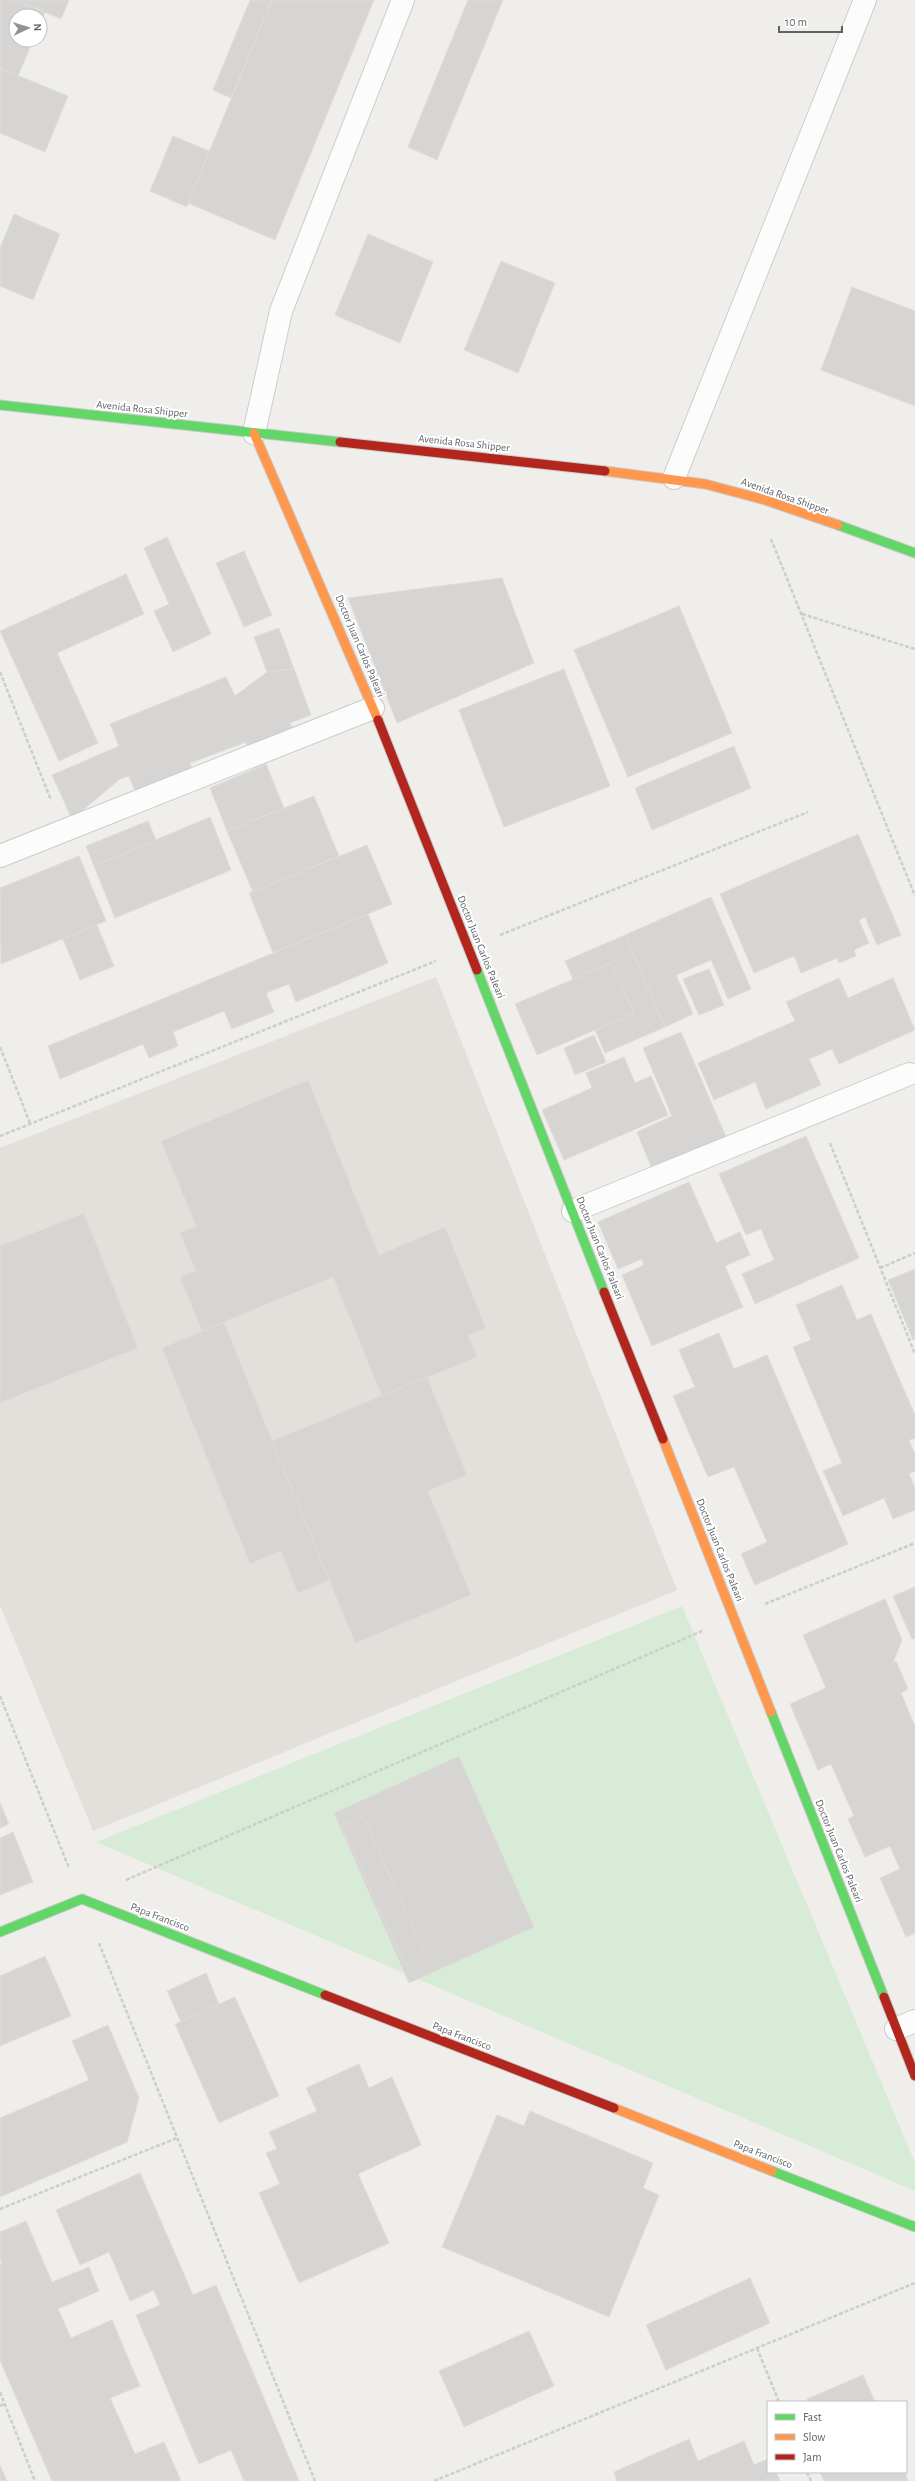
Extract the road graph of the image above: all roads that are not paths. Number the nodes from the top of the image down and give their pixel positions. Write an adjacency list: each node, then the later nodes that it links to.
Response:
1 (403, 0): 4 (street)
2 (865, 0): 5 (street)
3 (0, 406): 4 (street, Avenida Rosa Shipper)
4 (254, 433): 5 (street, Avenida Rosa Shipper); 7 (street, Doctor Juan Carlos Paleari)
5 (674, 478): 6 (street, Avenida Rosa Shipper)
6 (915, 553)
7 (373, 708): 8 (street); 10 (street, Doctor Juan Carlos Paleari)
8 (0, 856)
9 (909, 1074): 10 (street)
10 (573, 1211): 12 (street, Doctor Juan Carlos Paleari)
11 (0, 1932): 14 (street, Papa Francisco)
12 (906, 2025): 13 (street, Doctor Juan Carlos Paleari)
13 (915, 2076)
14 (915, 2227)

